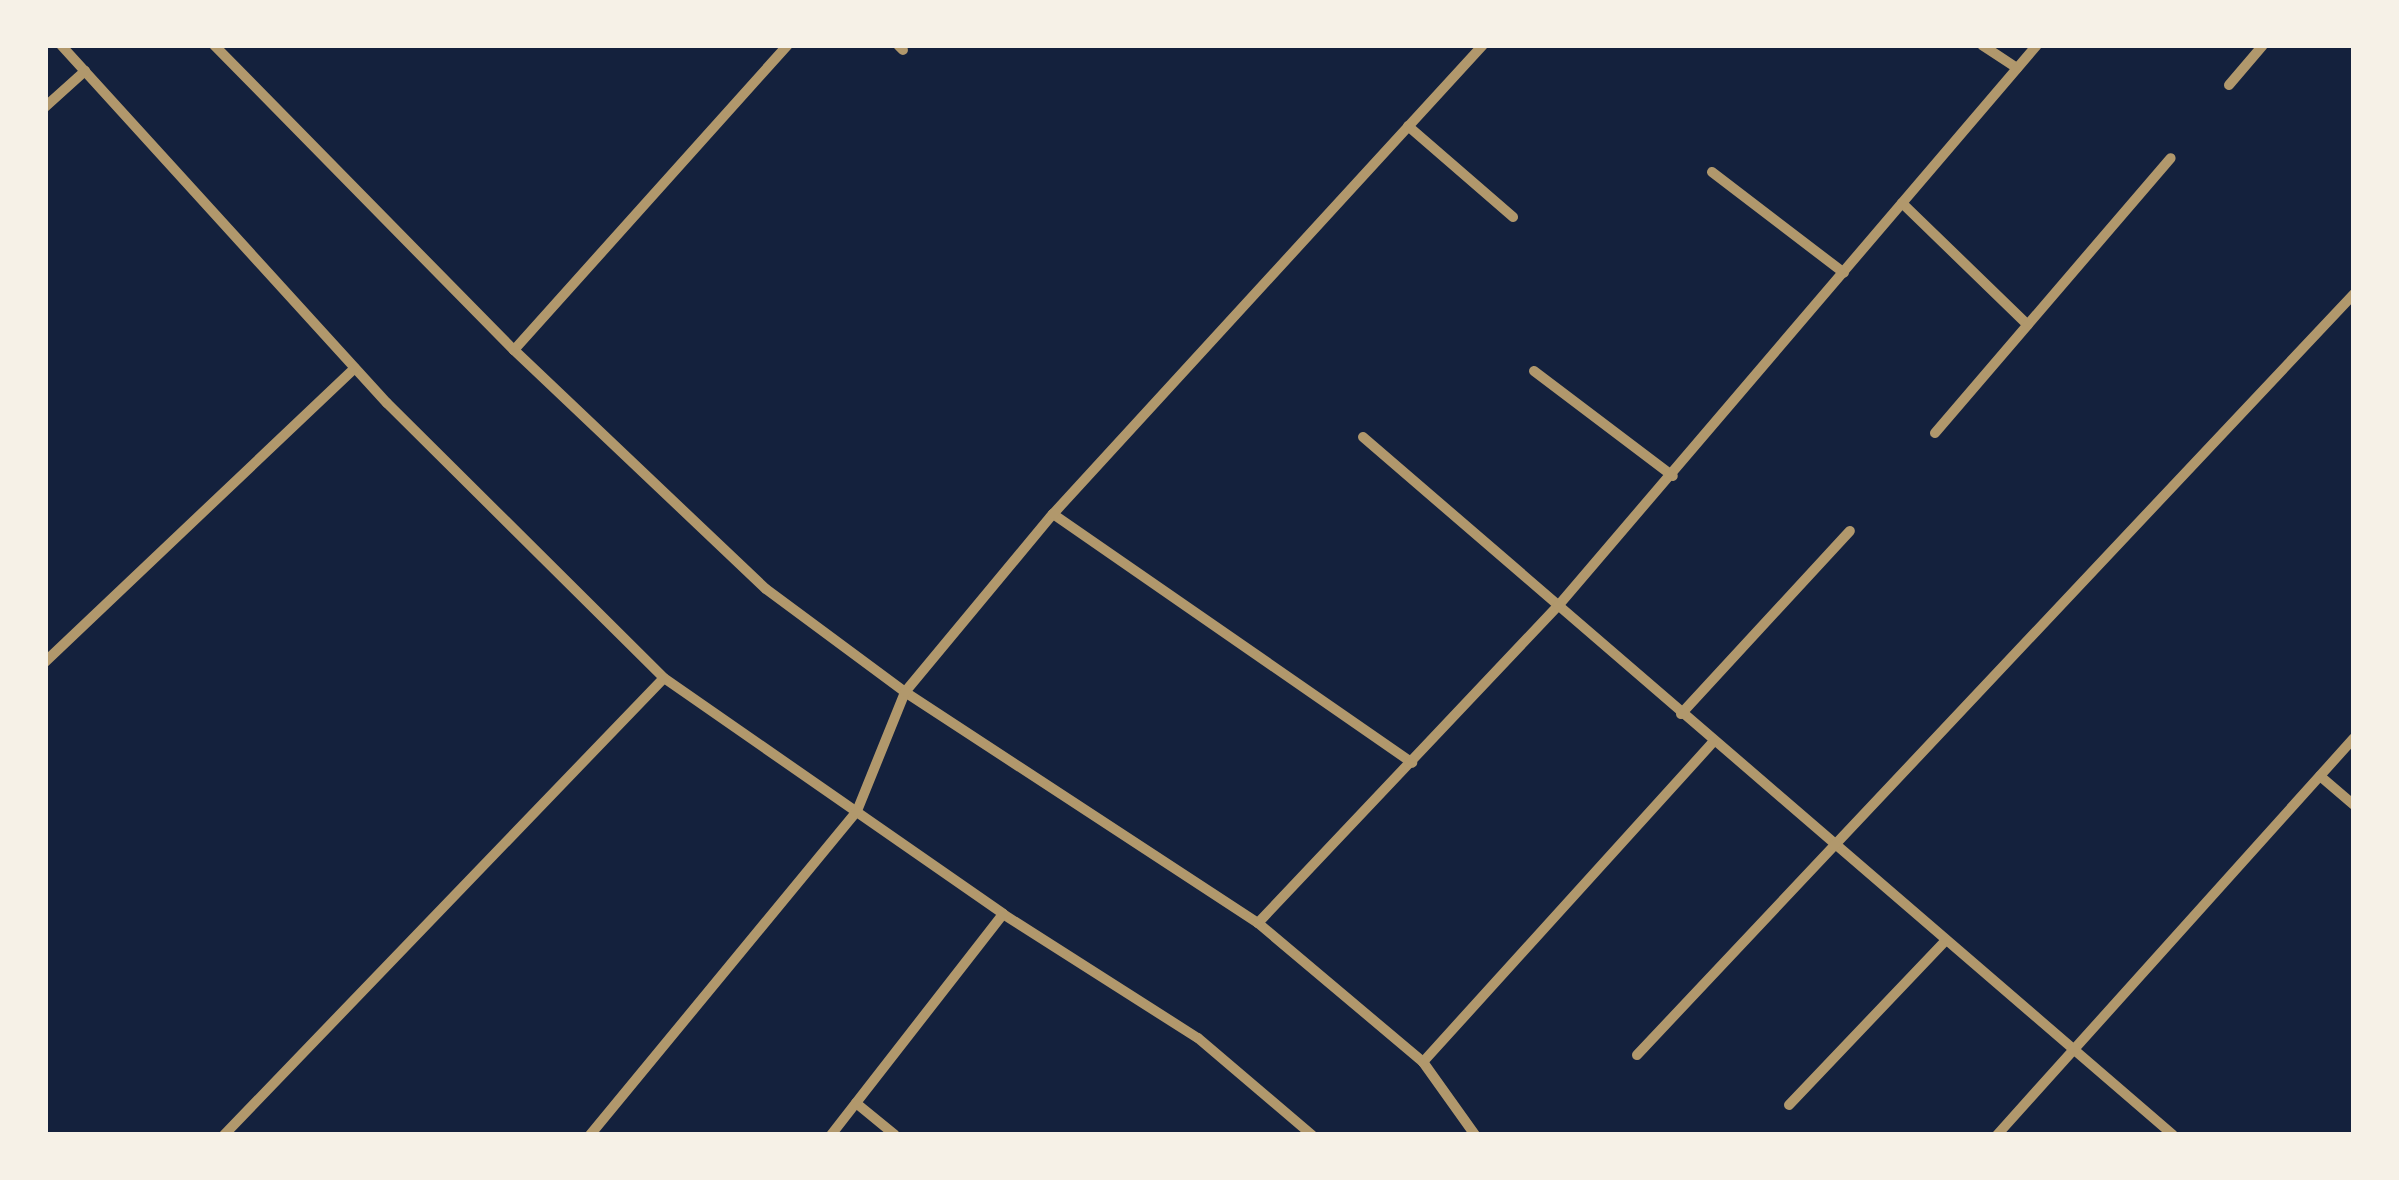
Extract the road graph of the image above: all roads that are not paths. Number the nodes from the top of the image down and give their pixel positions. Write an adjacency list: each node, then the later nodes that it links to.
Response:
1 (61, 45): 10 (street)
2 (214, 45): 21 (street)
3 (788, 45): 21 (street)
4 (1464, 45): 8 (street)
5 (1982, 45): 9 (street)
6 (2037, 45): 9 (street)
7 (2263, 45): 11 (street)
8 (1478, 49): 13 (street)
9 (2018, 68): 16 (street)
10 (85, 71): 12 (street); 22 (street)
11 (2229, 85)
12 (45, 107)
13 (1408, 126): 17 (street); 27 (street)
14 (2171, 158): 20 (street)
15 (1712, 172): 18 (street)
16 (1902, 203): 18 (street); 20 (street)
17 (1513, 217)
18 (1844, 274): 26 (street)
19 (2354, 294): 40 (street)
20 (2028, 326): 24 (street)
21 (514, 350): 32 (street)
22 (355, 368): 30 (street); 31 (street)
23 (1534, 371): 26 (street)
24 (1935, 432)
25 (1362, 437): 29 (street)
26 (1673, 476): 29 (street)
27 (1053, 514): 32 (street); 36 (street)
28 (1850, 530): 33 (street)
29 (1558, 606): 33 (street); 36 (street)
30 (45, 662)
31 (664, 678): 39 (street); 49 (street)
32 (905, 692): 39 (street); 42 (street)
33 (1682, 714): 35 (street)
34 (2354, 738): 37 (street)
35 (1713, 742): 40 (street); 46 (street)
36 (1412, 764): 42 (street)
37 (2320, 776): 38 (street); 44 (street)
38 (2354, 805)
39 (857, 811): 41 (street); 50 (street)
40 (1833, 844): 43 (street); 45 (street)
41 (1003, 914): 47 (street); 53 (street)
42 (1258, 922): 46 (street)
43 (1945, 941): 44 (street); 48 (street)
44 (2073, 1051): 55 (street); 56 (street)
45 (1637, 1055)
46 (1424, 1062): 54 (street)
47 (856, 1104): 51 (street); 52 (street)
48 (1789, 1105)
49 (224, 1135)
50 (590, 1135)
51 (831, 1135)
52 (894, 1135)
53 (1312, 1135)
54 (1475, 1135)
55 (1998, 1135)
56 (2173, 1135)

